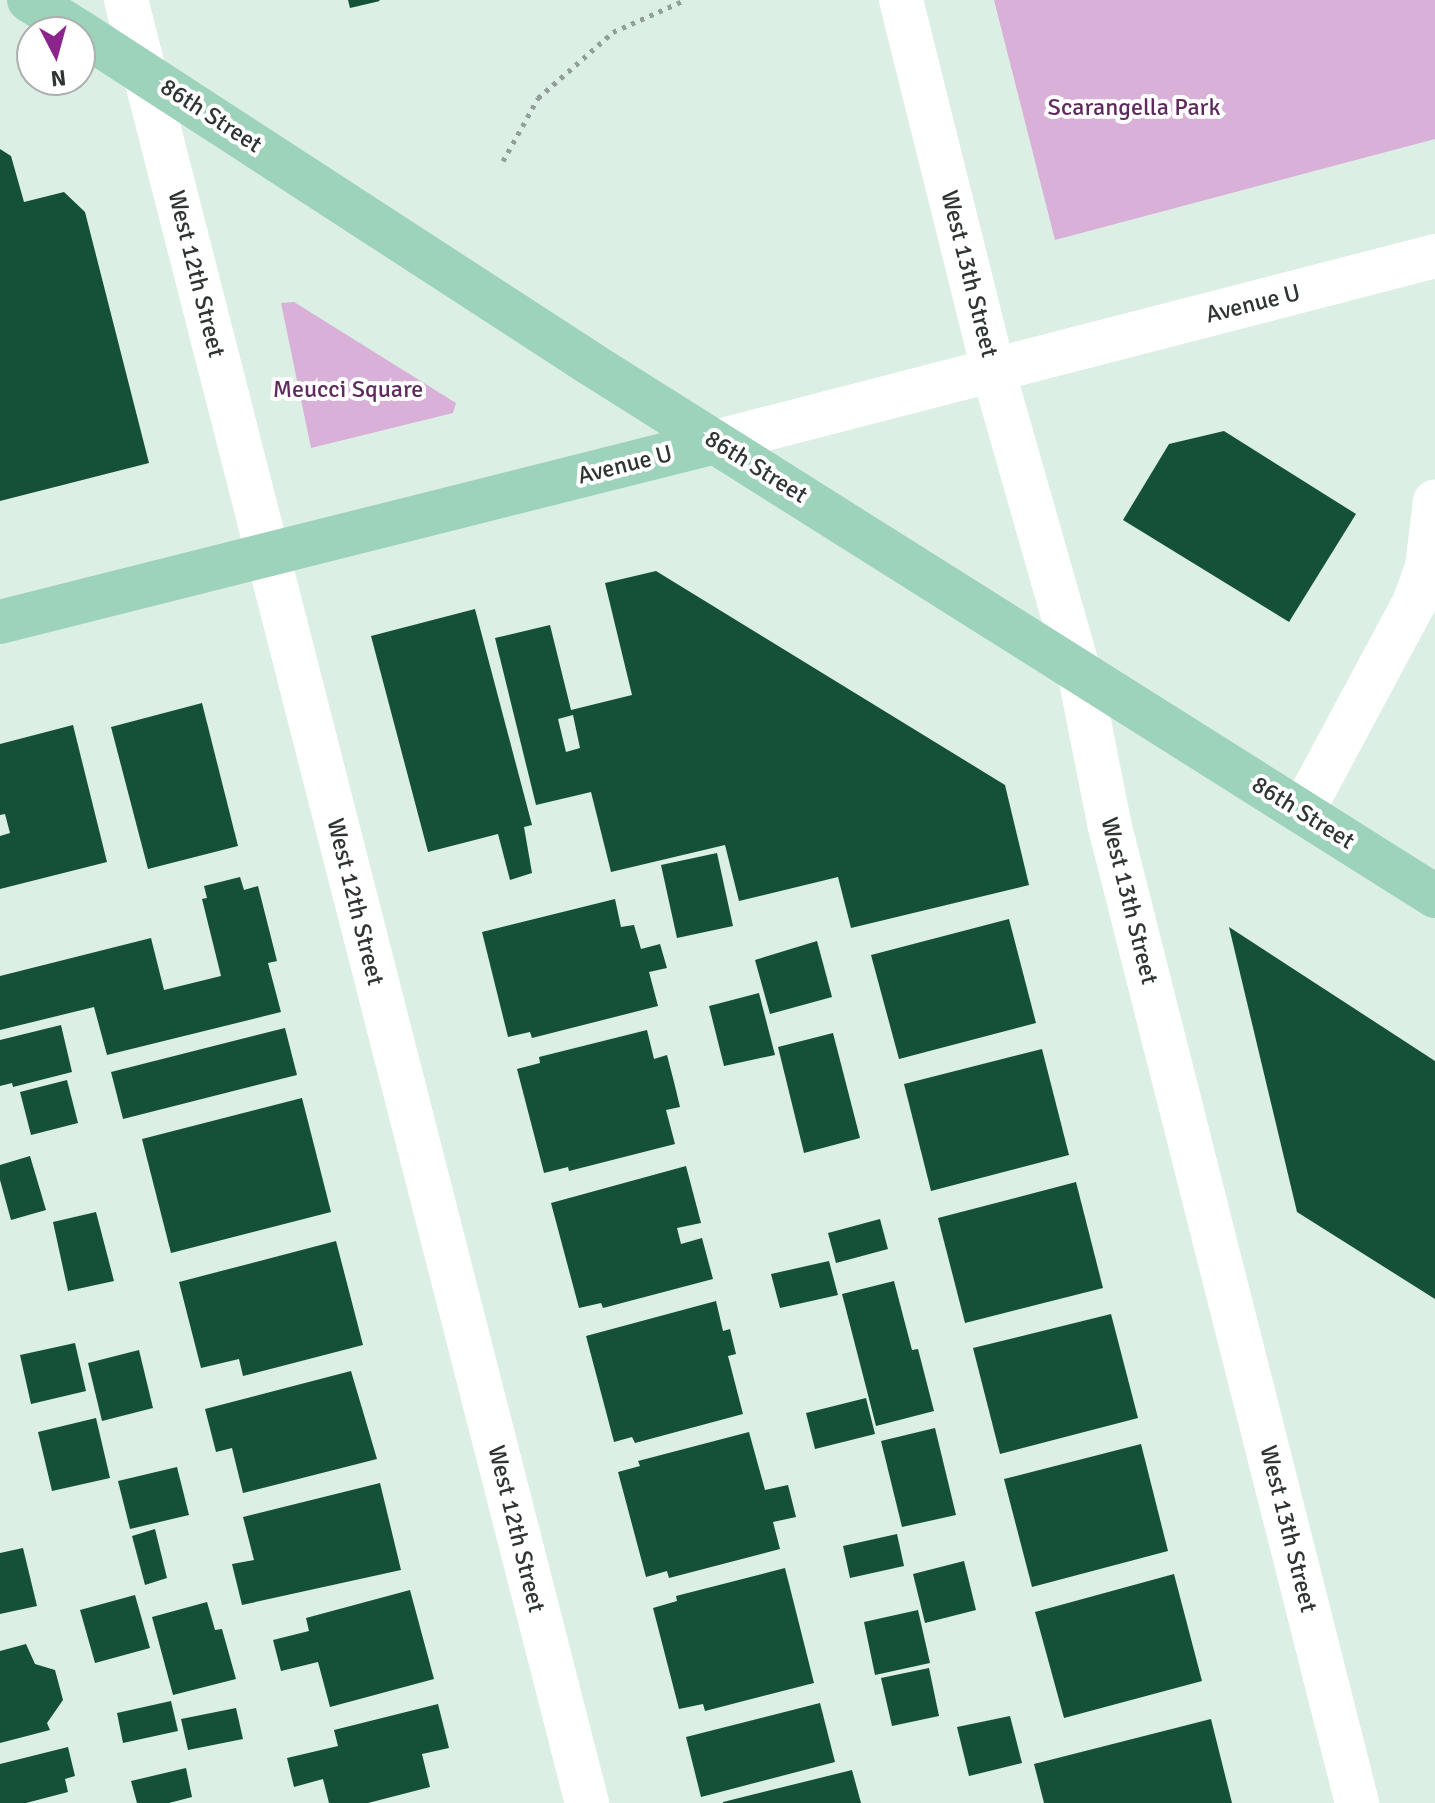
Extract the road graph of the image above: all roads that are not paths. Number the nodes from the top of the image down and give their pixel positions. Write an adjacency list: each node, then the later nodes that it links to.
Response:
1 (29, 0): 4 (main road, 86th Street)
2 (126, 0): 6 (street, West 12th Street)
3 (901, 0): 8 (street, West 13th Street)
4 (54, 16)
5 (96, 42): 6 (main road, 86th Street)
6 (145, 73): 9 (main road, 86th Street); 11 (street, West 12th Street)
7 (1435, 256): 8 (street, Avenue U)
8 (993, 370): 9 (street, Avenue U); 13 (street, West 13th Street)
9 (715, 442): 11 (main road, Avenue U); 13 (main road, 86th Street)
10 (1435, 501): 14 (street)
11 (267, 555): 12 (main road, Avenue U); 16 (street, West 12th Street)
12 (0, 622)
13 (1079, 671): 14 (main road, 86th Street); 17 (street, West 13th Street)
14 (1302, 812): 15 (main road, 86th Street)
15 (1435, 896)
16 (587, 1803)
17 (1357, 1803)

